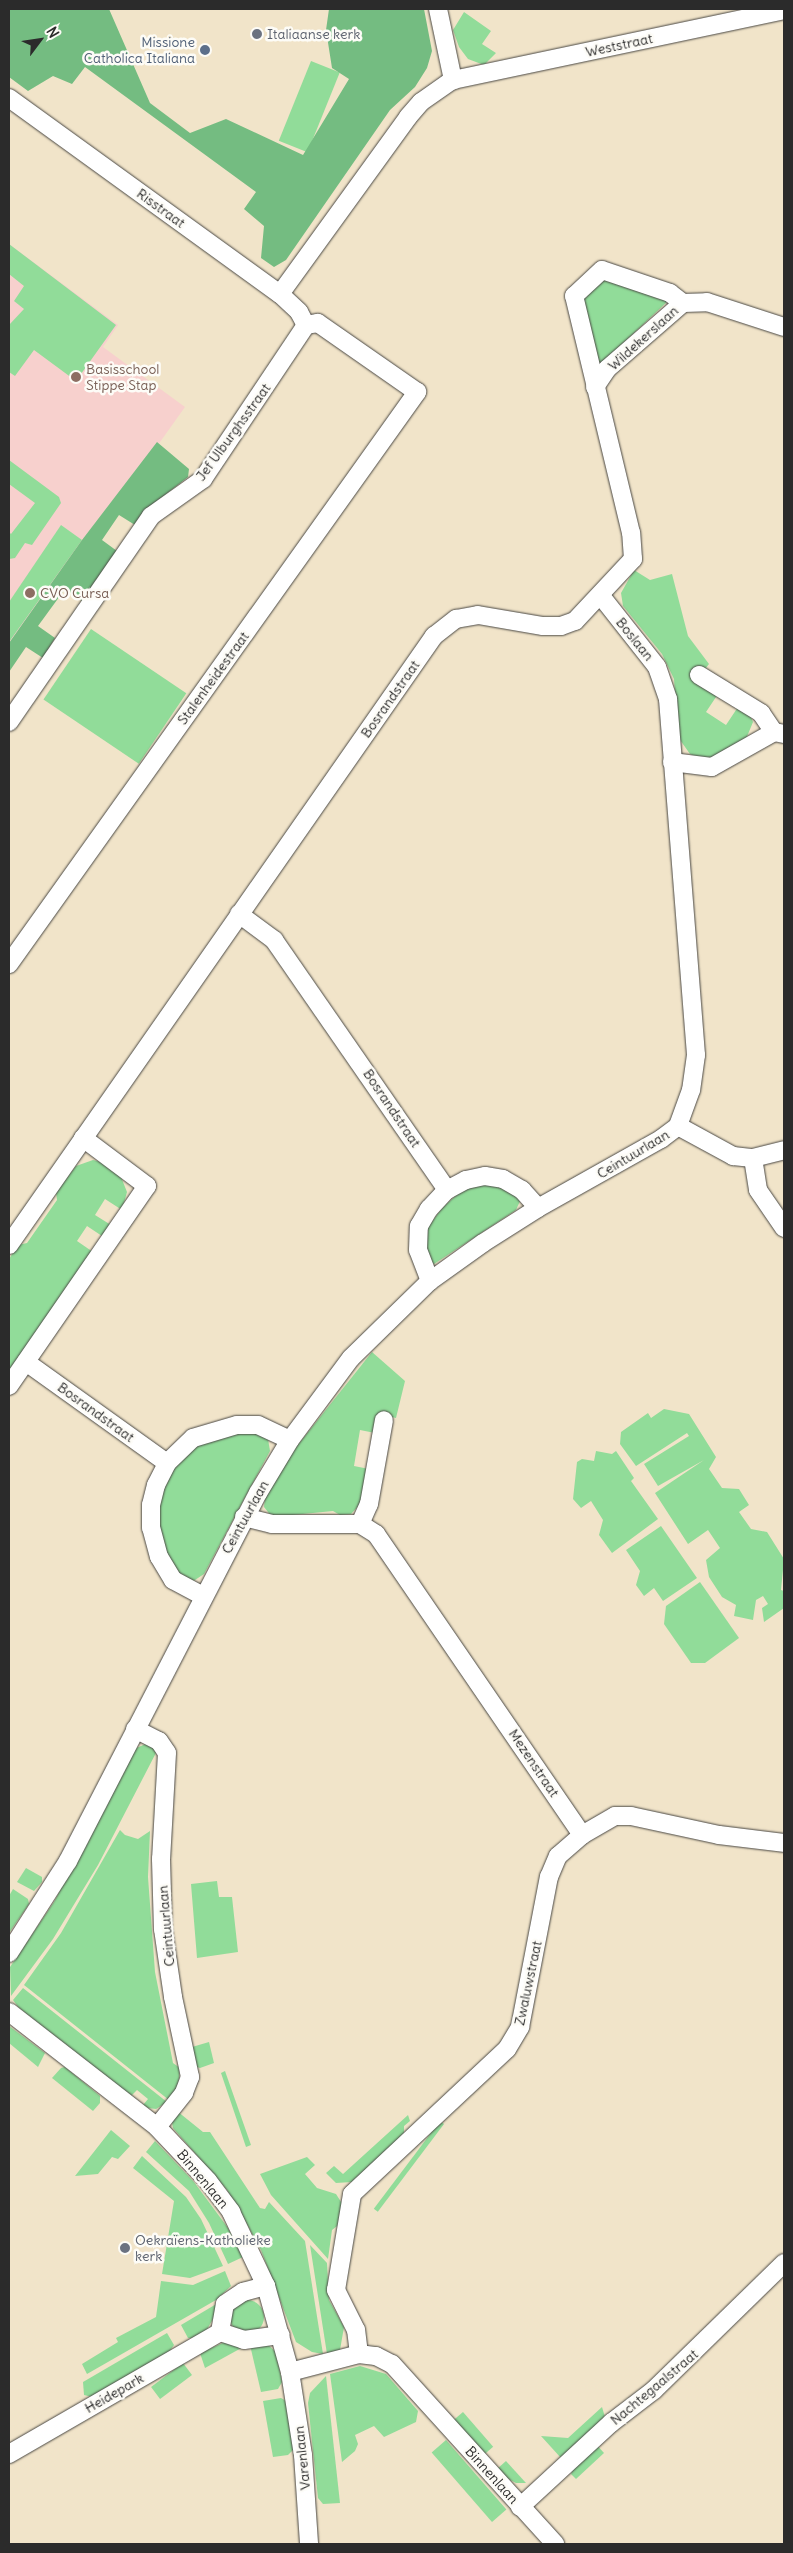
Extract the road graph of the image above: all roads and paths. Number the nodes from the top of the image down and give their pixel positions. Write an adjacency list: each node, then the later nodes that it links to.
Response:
1 (438, 9): 3 (street)
2 (784, 10): 3 (street, Weststraat)
3 (453, 80): 5 (street, Weststraat)
4 (9, 98): 5 (street, Risstraat)
5 (280, 294): 7 (street, Risstraat)
6 (683, 303): 8 (street, Wildekerslaan); 9 (street, Wildekerslaan); 9 (street)
7 (306, 325): 12 (street, Jef Ulburghsstraat); 16 (street, Stalenheidestraat)
8 (784, 327)
9 (594, 387): 10 (street)
10 (601, 596): 14 (street, Boslaan); 15 (street, Bosrandstraat)
11 (699, 674): 13 (street)
12 (9, 722)
13 (779, 733): 14 (street)
14 (672, 762): 17 (street, Boslaan)
15 (239, 914): 18 (street, Bosrandstraat); 21 (street, Bosrandstraat)
16 (9, 964)
17 (678, 1126): 20 (street, Ceintuurlaan); 22 (street, Ceintuurlaan)
18 (83, 1138): 24 (street, Bosrandstraat); 26 (street)
19 (784, 1150): 20 (street, Ceintuurlaan)
20 (753, 1158): 23 (street)
21 (447, 1190): 22 (street); 25 (street)
22 (538, 1208): 25 (street, Ceintuurlaan)
23 (784, 1228)
24 (9, 1245)
25 (430, 1281): 29 (street, Ceintuurlaan)
26 (26, 1362): 27 (street); 30 (street, Bosrandstraat)
27 (9, 1386)
28 (384, 1420): 32 (street)
29 (290, 1440): 30 (street); 31 (street, Ceintuurlaan)
30 (167, 1463): 33 (street)
31 (244, 1517): 32 (street); 33 (street, Ceintuurlaan)
32 (360, 1524): 35 (street, Mezenstraat)
33 (203, 1596): 34 (street, Ceintuurlaan)
34 (135, 1729): 37 (street, Ceintuurlaan); 39 (street, Ceintuurlaan)
35 (582, 1835): 36 (street); 44 (street, Zwaluwstraat)
36 (784, 1843)
37 (9, 1953)
38 (9, 2012): 39 (street, Binnenlaan)
39 (157, 2127): 41 (street, Binnenlaan)
40 (784, 2263): 47 (street, Nachtegaalstraat)
41 (266, 2286): 42 (street); 43 (street, Binnenlaan)
42 (220, 2332): 43 (street); 46 (street, Heidepark)
43 (281, 2335): 45 (street, Binnenlaan)
44 (359, 2354): 45 (street, Binnenlaan); 47 (street, Binnenlaan)
45 (290, 2372): 48 (street, Varenlaan)
46 (9, 2454)
47 (520, 2507): 49 (street, Binnenlaan)
48 (309, 2544)
49 (555, 2544)

